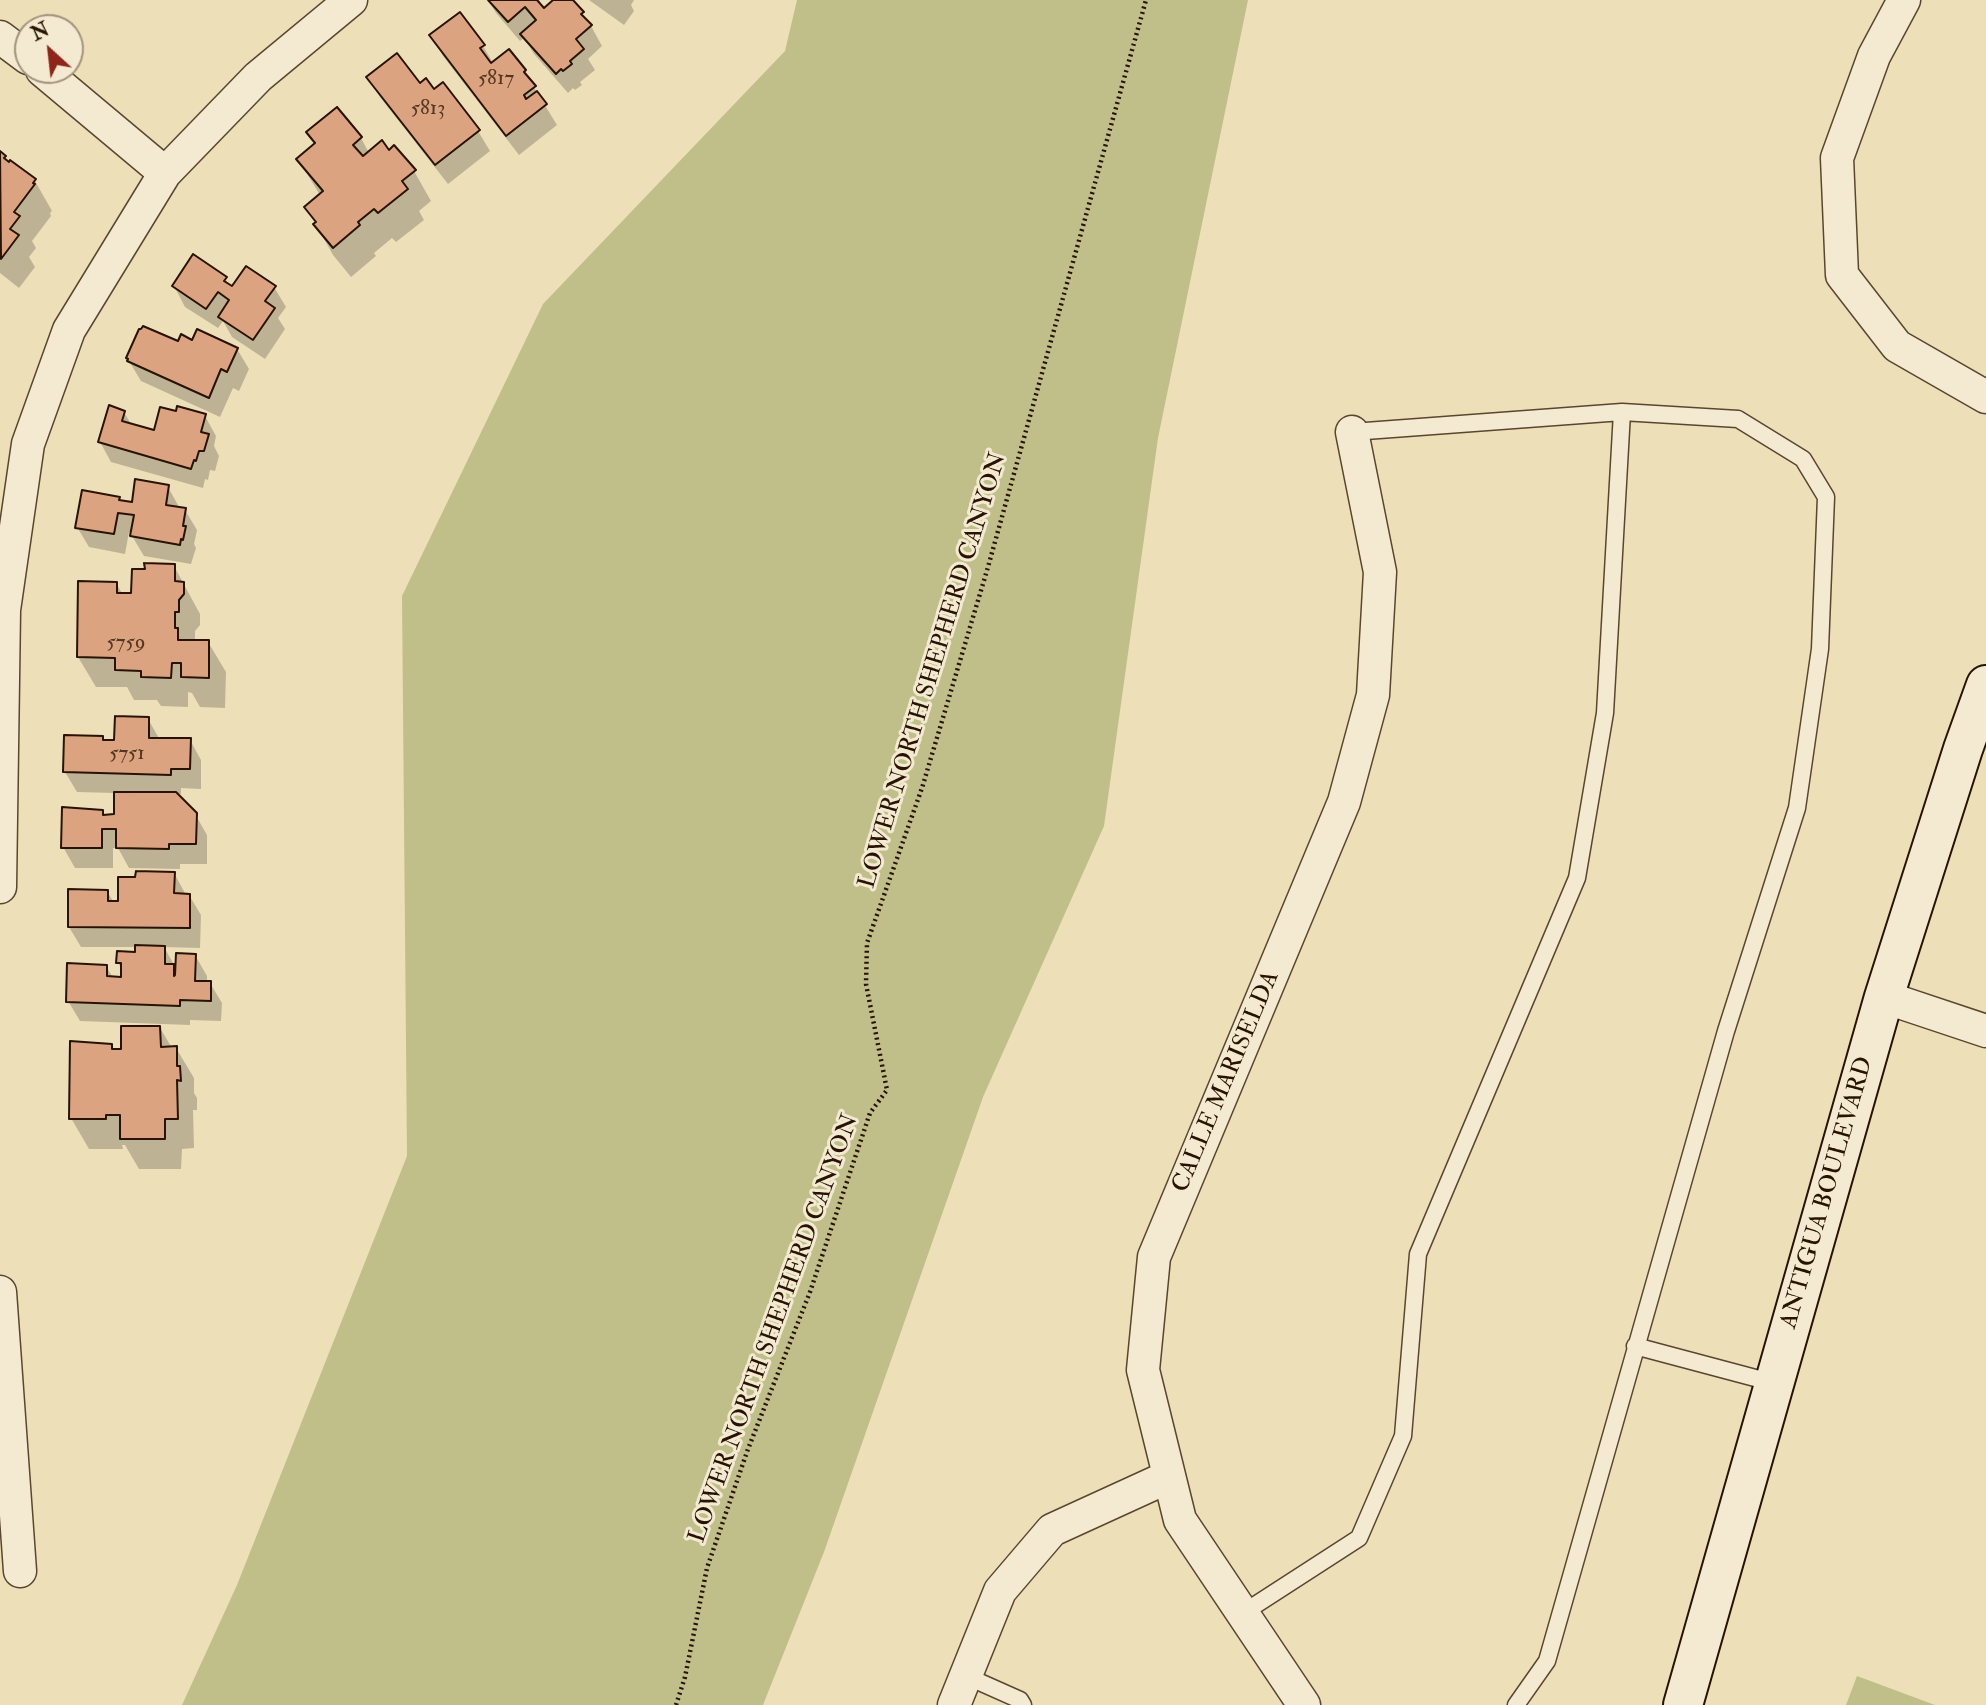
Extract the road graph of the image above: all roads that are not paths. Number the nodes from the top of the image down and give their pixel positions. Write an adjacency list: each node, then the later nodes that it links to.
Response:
1 (351, 0): 4 (street)
2 (1904, 0): 5 (street)
3 (59, 84): 4 (street)
4 (165, 173): 9 (street)
5 (1986, 397)
6 (1622, 412): 7 (lane); 13 (lane); 17 (lane)
7 (1352, 432): 15 (street, CALLE MARISELDA)
8 (1986, 685): 10 (main road, ANTIGUA BOULEVARD)
9 (0, 887)
10 (1884, 997): 11 (street); 14 (main road, ANTIGUA BOULEVARD)
11 (1986, 1031)
12 (0, 1292): 16 (street)
13 (1635, 1346): 14 (lane); 22 (lane)
14 (1774, 1383): 23 (main road, ANTIGUA BOULEVARD)
15 (1168, 1477): 17 (street, CALLE MARISELDA); 18 (street)
16 (20, 1571)
17 (1243, 1613): 21 (street, CALLE MARISELDA)
18 (966, 1676): 19 (street); 20 (lane)
19 (954, 1705)
20 (1023, 1705)
21 (1304, 1705)
22 (1516, 1705)
23 (1682, 1705)

